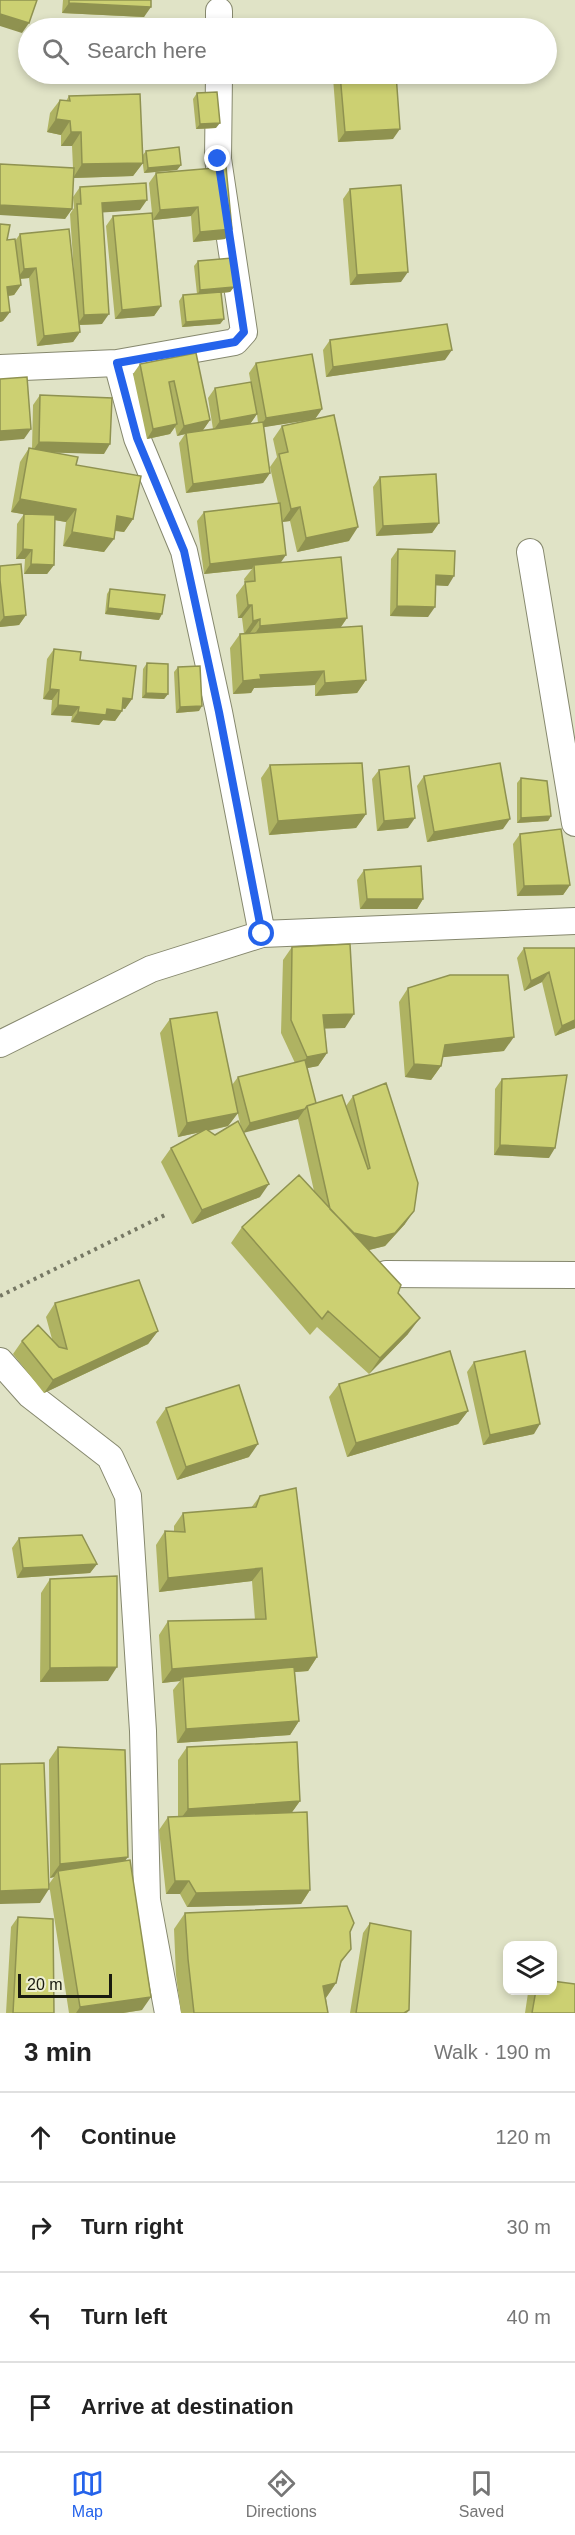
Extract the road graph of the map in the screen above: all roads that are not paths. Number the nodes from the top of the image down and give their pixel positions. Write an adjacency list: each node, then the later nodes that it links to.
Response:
1 (219, 84): 2 (street)
2 (117, 363): 3 (street); 7 (street)
3 (0, 368)
4 (530, 552): 5 (street)
5 (575, 823)
6 (575, 921): 7 (street)
7 (262, 934): 8 (street)
8 (0, 1044)
9 (386, 1274): 10 (street)
10 (575, 1275)
11 (0, 1361): 12 (street)
12 (168, 2013)

